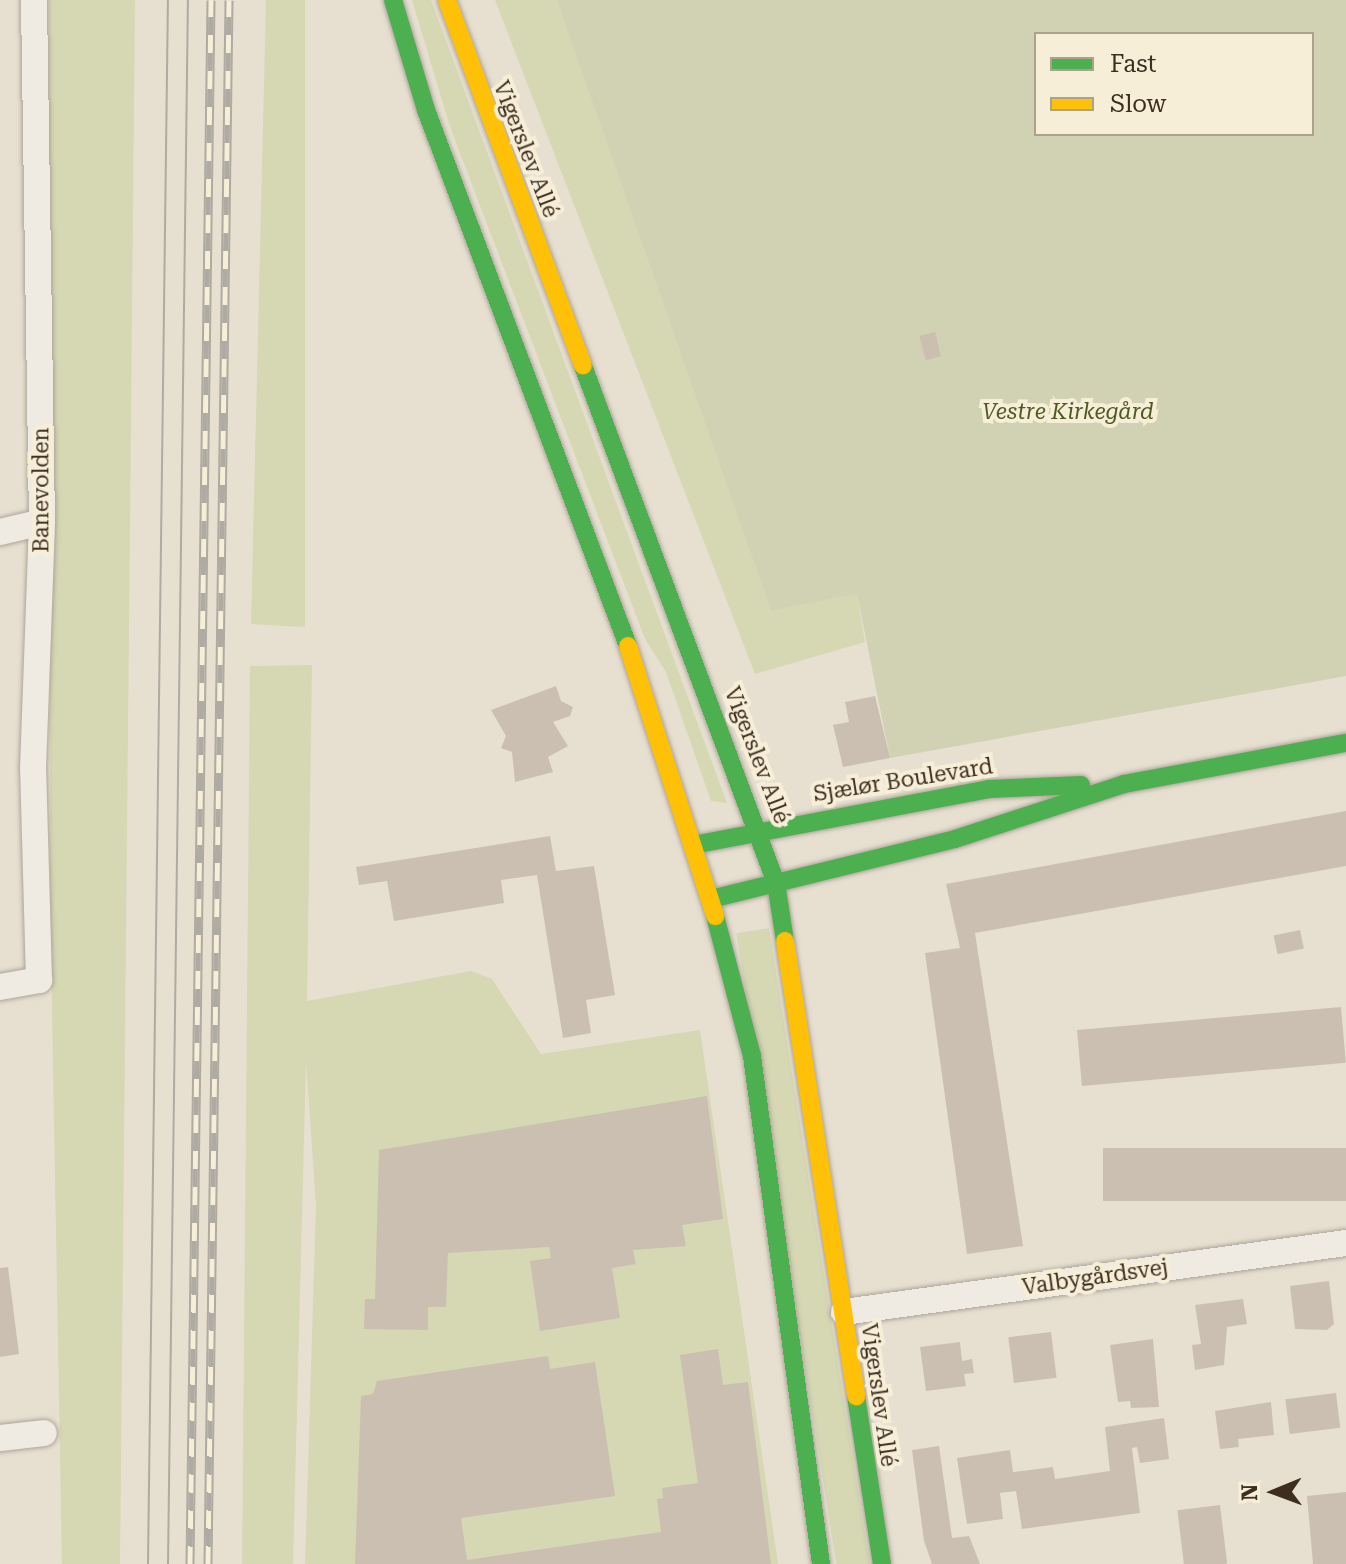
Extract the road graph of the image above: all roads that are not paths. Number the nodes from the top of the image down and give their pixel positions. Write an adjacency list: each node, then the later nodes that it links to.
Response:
1 (34, 0): 4 (street, Banevolden)
2 (393, 0): 9 (street)
3 (447, 0): 8 (street, Vigerslev Allé)
4 (42, 522): 5 (street); 12 (street, Banevolden)
5 (0, 532)
6 (1346, 743): 7 (street, Sjælør Boulevard)
7 (1124, 784): 8 (street, Sjælør Boulevard); 10 (street, Sjælør Boulevard)
8 (759, 828): 9 (street, Sjælør Boulevard); 10 (street, Vigerslev Allé)
9 (693, 845): 11 (street)
10 (776, 883): 11 (street, Sjælør Boulevard); 14 (street, Vigerslev Allé)
11 (711, 899): 17 (street)
12 (0, 987)
13 (1346, 1243): 14 (street, Valbygårdsvej)
14 (844, 1312): 18 (street, Vigerslev Allé)
15 (44, 1433): 16 (street)
16 (0, 1438)
17 (821, 1564)
18 (882, 1564)

